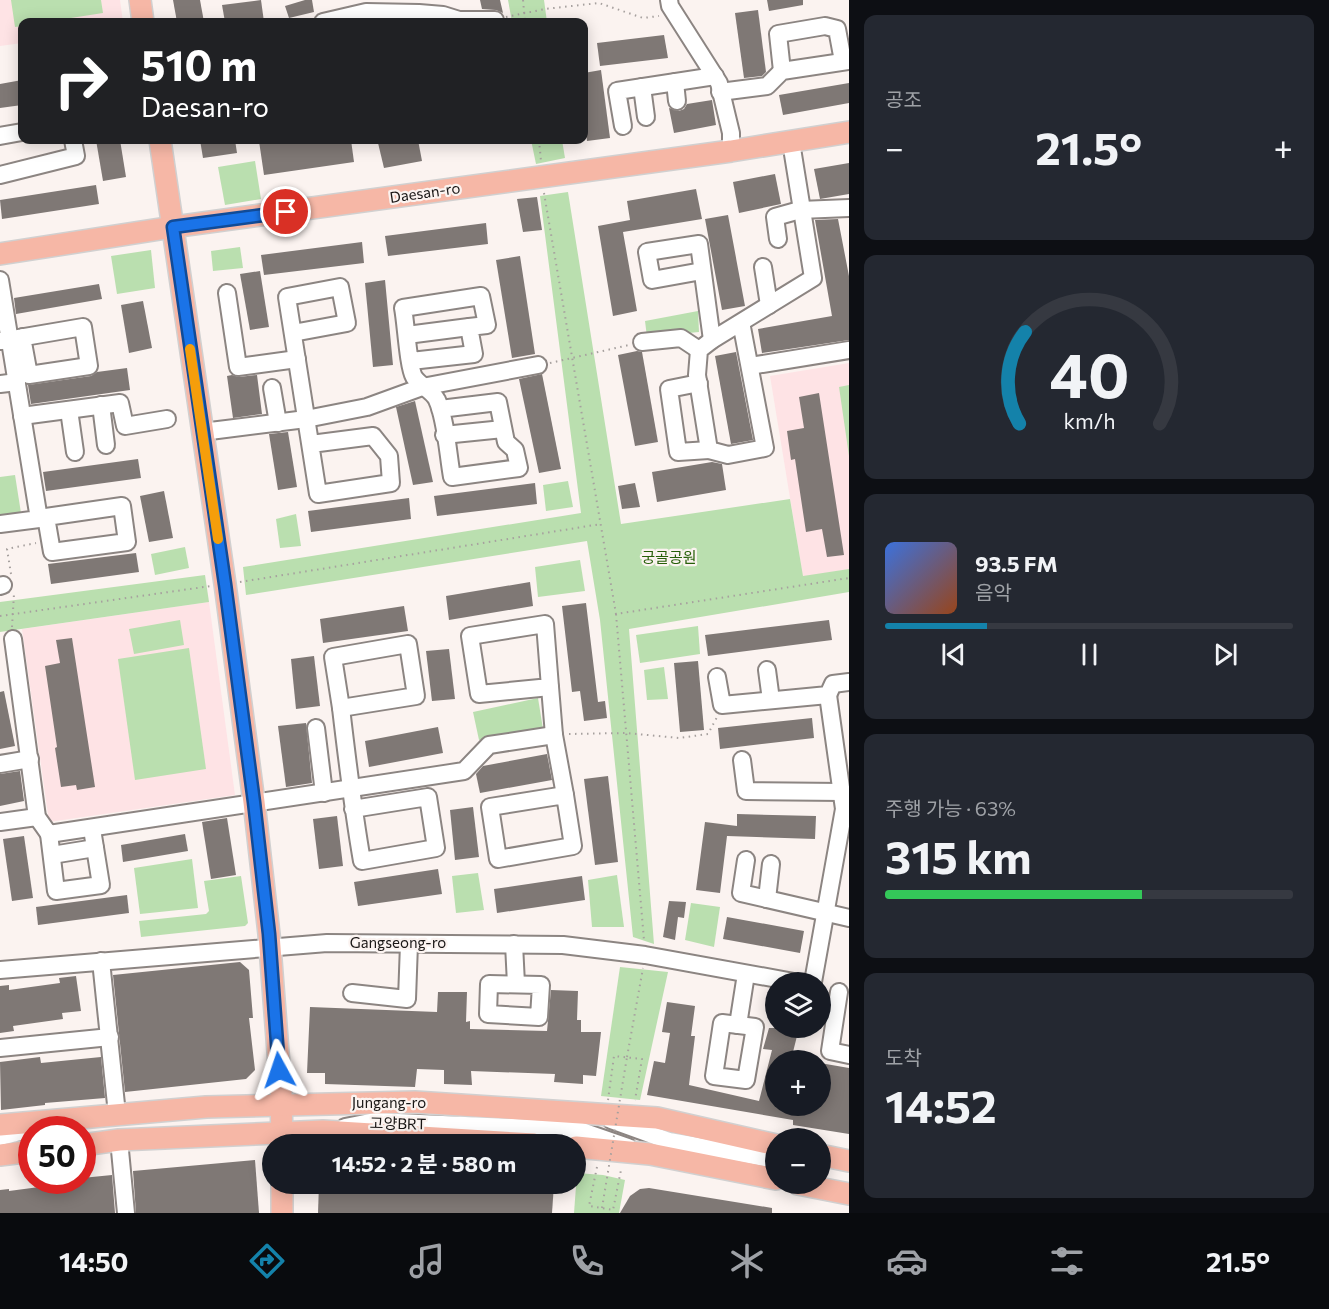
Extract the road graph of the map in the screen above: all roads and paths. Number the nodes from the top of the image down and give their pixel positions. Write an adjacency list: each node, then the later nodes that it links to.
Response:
1 (140, 0): 6 (main road)
2 (522, 0): 5 (path)
3 (365, 6): 7 (street); 8 (street)
4 (672, 7): 5 (path); 14 (street)
5 (524, 14): 9 (path); 10 (path)
6 (142, 18)
7 (334, 18)
8 (451, 18)
9 (505, 18)
10 (524, 18)
11 (843, 28): 12 (street); 13 (street)
12 (846, 61): 13 (street)
13 (783, 71): 17 (street)
14 (715, 76): 15 (street); 17 (street)
15 (675, 82): 16 (street); 18 (street)
16 (642, 87): 19 (street); 20 (street)
17 (720, 92): 28 (street)
18 (677, 101)
19 (646, 117)
20 (623, 126)
21 (849, 132): 24 (main road, Daesan-ro)
22 (18, 133): 23 (street)
23 (0, 136)
24 (791, 142): 28 (main road, Daesan-ro); 32 (street)
25 (74, 144): 30 (street)
26 (161, 144): 34 (main road)
27 (539, 144): 29 (path)
28 (731, 151): 34 (main road, Daesan-ro)
29 (542, 167)
30 (0, 174)
31 (544, 189): 52 (path)
32 (800, 210): 33 (street); 35 (street); 41 (street)
33 (848, 212)
34 (173, 227): 36 (main road, Daesan-ro); 68 (main road)
35 (778, 239)
36 (0, 254)
37 (764, 267): 41 (street)
38 (702, 271): 49 (street)
39 (0, 280): 42 (street)
40 (227, 292): 51 (street)
41 (769, 305): 43 (street)
42 (2, 309): 47 (street)
43 (741, 322): 49 (street); 55 (street)
44 (469, 327): 46 (street); 46 (street); 53 (street)
45 (293, 333): 51 (street)
46 (407, 335): 53 (street)
47 (11, 339): 56 (street)
48 (642, 342): 49 (street); 52 (path)
49 (705, 345): 57 (street)
50 (849, 350): 55 (street)
51 (297, 358): 65 (street)
52 (573, 358): 54 (path); 76 (path)
53 (411, 361): 58 (street)
54 (538, 365): 58 (street)
55 (750, 366): 72 (street)
56 (8, 383): 63 (street)
57 (699, 383): 72 (street); 72 (street)
58 (422, 387): 61 (street); 65 (street)
59 (272, 388): 66 (street)
60 (101, 405): 62 (street); 64 (street); 71 (street)
61 (440, 409): 67 (street); 69 (street)
62 (69, 410): 63 (street); 73 (street)
63 (22, 416): 74 (street)
64 (167, 419)
65 (306, 419): 66 (street); 70 (street)
66 (278, 423): 68 (street)
67 (503, 429): 69 (street); 69 (street)
68 (202, 432): 104 (main road)
69 (444, 435)
70 (311, 444): 70 (street)
71 (106, 445)
72 (709, 450)
73 (75, 452)
74 (43, 518): 74 (street); 75 (street)
75 (0, 524)
76 (601, 524): 79 (path); 82 (path)
77 (40, 542): 80 (path)
78 (849, 578): 82 (path)
79 (240, 582)
80 (7, 585): 83 (path)
81 (211, 586): 83 (path)
82 (616, 614): 95 (path)
83 (13, 615): 84 (path); 85 (path)
84 (0, 616)
85 (13, 639): 97 (street)
86 (767, 670): 91 (street)
87 (717, 677): 92 (street)
88 (849, 682): 90 (street)
89 (550, 687): 89 (street); 96 (street)
90 (828, 694): 91 (street); 101 (street)
91 (771, 700): 92 (street)
92 (722, 705): 95 (path)
93 (341, 708): 93 (street); 100 (street)
94 (316, 728): 102 (street)
95 (626, 733): 96 (path); 121 (path)
96 (554, 735): 100 (street); 103 (street)
97 (30, 759): 99 (street); 106 (street)
98 (742, 760): 101 (street)
99 (0, 764)
100 (350, 789): 102 (street); 105 (street)
101 (843, 792): 114 (street)
102 (324, 793): 104 (street)
103 (565, 795): 103 (street)
104 (254, 802): 108 (street); 120 (main road)
105 (353, 809): 105 (street)
106 (38, 817): 107 (street); 109 (street)
107 (0, 822)
108 (92, 828): 109 (street); 110 (street)
109 (49, 834): 111 (street)
110 (95, 848): 111 (street); 111 (street)
111 (52, 855)
112 (746, 860): 115 (street)
113 (771, 864): 115 (street)
114 (842, 865): 116 (street)
115 (767, 899): 116 (street)
116 (827, 913): 117 (street); 125 (street)
117 (849, 918)
118 (409, 944): 119 (street, Gangseong-ro); 120 (street, Gangseong-ro); 129 (street)
119 (514, 944): 126 (street, Gangseong-ro); 128 (street)
120 (269, 946): 122 (street, Gangseong-ro); 136 (main road)
121 (645, 946)
122 (101, 961): 124 (street, Gangseong-ro); 132 (street)
123 (643, 966): 135 (path)
124 (0, 970)
125 (815, 972)
126 (746, 974): 127 (street, Gangseong-ro); 131 (street)
127 (765, 977)
128 (516, 984)
129 (352, 993)
130 (844, 993): 134 (street)
131 (738, 1025)
132 (110, 1037): 133 (street); 139 (street)
133 (0, 1048)
134 (849, 1055)
135 (627, 1057): 137 (path); 138 (path); 168 (path, bridge)
136 (281, 1105): 138 (main road, Jungang-ro); 139 (main road, Jungang-ro); 145 (main road)
137 (634, 1105)
138 (601, 1108): 151 (main road, Jungang-ro); 158 (street)
139 (117, 1114): 140 (main road, Jungang-ro)
140 (90, 1116)
141 (18, 1123): 142 (main road, Jungang-ro)
142 (0, 1125)
143 (323, 1131): 146 (main road, Jungang-ro); 147 (main road, Jungang-ro); 155 (street, 고양BRT)
144 (18, 1133): 148 (street)
145 (282, 1134)
146 (308, 1134)
147 (372, 1134)
148 (0, 1137)
149 (262, 1139): 150 (main road, Jungang-ro)
150 (119, 1140): 152 (main road, Jungang-ro); 169 (street)
151 (765, 1142)
152 (96, 1143)
153 (586, 1148): 155 (main road)
154 (18, 1153): 156 (main road)
155 (650, 1154): 164 (main road)
156 (0, 1155)
157 (831, 1157): 159 (main road)
158 (765, 1158)
159 (849, 1161)
160 (831, 1165): 162 (street)
161 (597, 1167): 168 (path)
162 (849, 1167)
163 (621, 1170): 168 (path)
164 (765, 1177)
165 (831, 1190): 167 (main road)
166 (282, 1194): 170 (main road)
167 (849, 1194)
168 (602, 1208): 171 (path)
169 (126, 1213)
170 (282, 1213)
171 (602, 1213)

